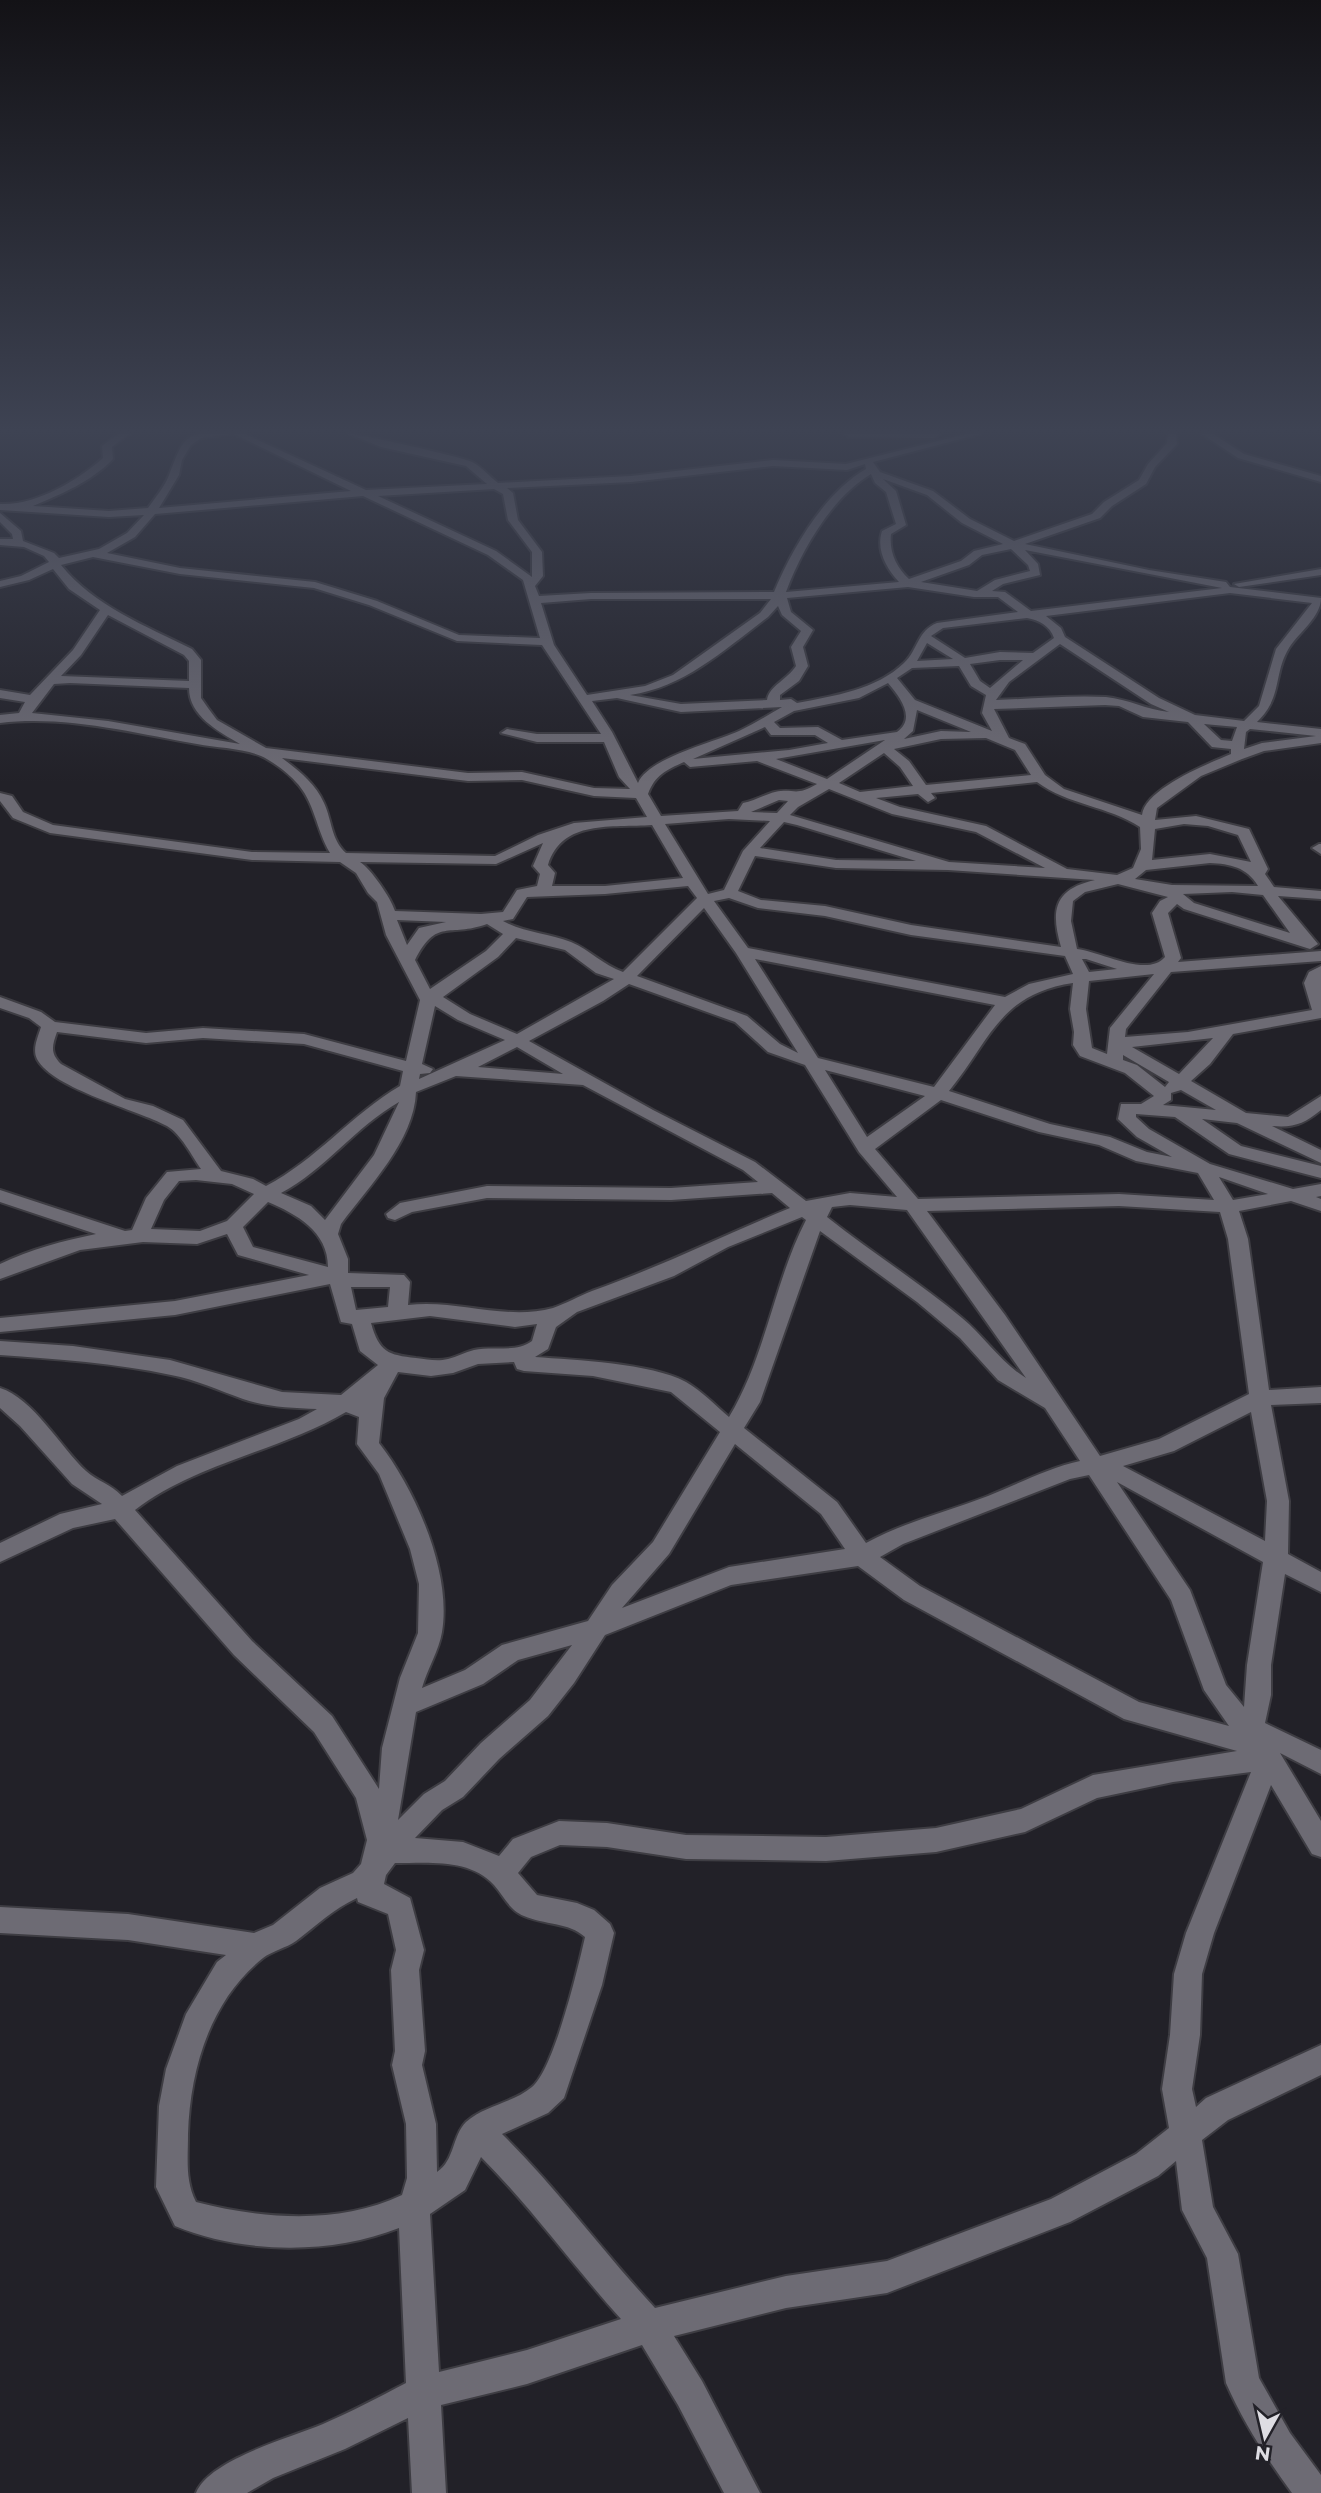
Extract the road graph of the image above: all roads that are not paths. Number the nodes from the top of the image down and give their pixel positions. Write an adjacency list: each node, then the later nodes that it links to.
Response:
1 (43, 550): 11 (street)
2 (102, 550): 10 (street)
3 (486, 550): 17 (street)
4 (536, 550): 17 (street)
5 (800, 550): 18 (street)
6 (887, 550): 15 (street)
7 (992, 550): 15 (street)
8 (1019, 550): 19 (street)
9 (1049, 550): 16 (street)
10 (95, 554): 11 (street); 26 (street)
11 (54, 564): 13 (street); 22 (street)
12 (1321, 572): 16 (street)
13 (25, 578): 14 (street); 20 (street)
14 (0, 584)
15 (908, 584): 18 (street); 19 (street)
16 (1230, 588): 21 (street); 23 (street)
17 (532, 592): 18 (street); 26 (street)
18 (780, 595): 35 (street); 40 (street)
19 (977, 595): 23 (street)
20 (5, 597)
21 (1320, 601): 44 (street)
22 (106, 609): 31 (street); 32 (street)
23 (1029, 615): 24 (street); 25 (street)
24 (926, 638): 28 (street); 29 (street)
25 (1060, 639): 27 (street); 42 (street)
26 (547, 642): 39 (street)
27 (1040, 657): 28 (street); 37 (street)
28 (963, 662): 29 (street); 37 (street)
29 (909, 665): 30 (street)
30 (890, 677): 33 (street); 36 (street)
31 (52, 680): 32 (street); 38 (street)
32 (194, 684): 54 (street)
33 (868, 688): 36 (street); 40 (street)
34 (0, 694): 38 (street)
35 (616, 695): 39 (street); 40 (street)
36 (907, 698): 45 (street); 49 (street)
37 (990, 698): 42 (street); 49 (street)
38 (33, 699): 41 (street)
39 (584, 699): 48 (street)
40 (771, 713): 51 (street); 56 (street)
41 (24, 716): 43 (street); 54 (street)
42 (1190, 717): 44 (street); 53 (street)
43 (1, 718)
44 (1243, 725): 47 (street); 53 (street)
45 (907, 731): 51 (street); 52 (street)
46 (507, 733): 48 (street)
47 (1321, 733)
48 (609, 738): 61 (street)
49 (1003, 738): 52 (street); 58 (street)
50 (1321, 739): 53 (street)
51 (841, 745): 55 (street); 57 (street)
52 (884, 748): 57 (street); 60 (street)
53 (1237, 750): 71 (street)
54 (258, 751): 61 (street); 74 (street)
55 (762, 758): 56 (street); 59 (street)
56 (661, 767): 61 (street)
57 (852, 767): 59 (street)
58 (1040, 778): 60 (street); 71 (street)
59 (829, 784): 62 (street); 64 (street)
60 (922, 791): 62 (street); 70 (street)
61 (641, 794): 69 (street)
62 (859, 796): 64 (street); 70 (street)
63 (0, 797): 65 (street)
64 (802, 798): 66 (street); 67 (street)
65 (18, 815): 68 (street); 74 (street)
66 (729, 815): 67 (street); 69 (street)
67 (779, 817): 73 (street); 76 (street)
68 (0, 818)
69 (655, 820): 72 (street); 82 (street)
70 (950, 820): 79 (street)
71 (1146, 825): 77 (street); 80 (street)
72 (564, 831): 75 (street); 78 (street)
73 (750, 851): 76 (street); 85 (street)
74 (345, 859): 75 (street); 89 (street)
75 (496, 860): 78 (street)
76 (948, 866): 79 (street)
77 (1143, 866): 80 (street); 81 (street); 86 (street)
78 (548, 873): 83 (street)
79 (1067, 873): 81 (street)
80 (1257, 874): 84 (street)
81 (1113, 880): 86 (street); 92 (street)
82 (692, 881): 83 (street); 88 (street)
83 (544, 890): 90 (street)
84 (1267, 892): 86 (street); 87 (street); 93 (street)
85 (730, 893): 88 (street); 92 (street)
86 (1172, 894): 93 (street); 96 (street)
87 (1321, 895)
88 (704, 899): 94 (street); 99 (street)
89 (388, 909): 90 (street); 95 (street)
90 (489, 919): 91 (street); 95 (street)
91 (513, 933): 99 (street); 101 (street)
92 (1067, 948): 96 (street); 98 (street); 100 (street)
93 (1317, 949): 96 (street)
94 (743, 952): 103 (street); 110 (street)
95 (408, 959): 101 (street)
96 (1149, 970): 98 (street); 108 (street)
97 (1321, 971): 104 (street)
98 (1081, 977): 100 (street); 109 (street)
99 (625, 979): 107 (street); 110 (street)
100 (1029, 989): 103 (street)
101 (429, 994): 107 (street); 111 (street)
102 (0, 1002): 105 (street)
103 (1007, 1002): 116 (street)
104 (1321, 1012): 106 (street)
105 (50, 1026): 111 (street); 126 (street)
106 (1227, 1030): 108 (street); 114 (street)
107 (516, 1040): 112 (street); 113 (street)
108 (1114, 1043): 109 (street); 114 (street)
109 (1114, 1062): 117 (street)
110 (812, 1064): 116 (street); 122 (street)
111 (412, 1069): 112 (street); 115 (street)
112 (452, 1071): 113 (street); 115 (street)
113 (589, 1082): 127 (street)
114 (1180, 1082): 117 (street); 121 (street)
115 (408, 1089): 129 (street); 138 (street)
116 (936, 1094): 122 (street); 124 (street)
117 (1165, 1096): 119 (street)
118 (1321, 1101): 121 (street)
119 (1145, 1109): 120 (street); 124 (street)
120 (1179, 1112): 121 (street); 125 (street)
121 (1242, 1118): 123 (street)
122 (865, 1148): 132 (street)
123 (1321, 1157)
124 (1203, 1167): 130 (street); 134 (street)
125 (1321, 1172)
126 (215, 1175): 129 (street); 139 (street)
127 (778, 1187): 135 (street); 136 (street)
128 (1321, 1190): 130 (street)
129 (265, 1194): 137 (street); 138 (street)
130 (1291, 1194): 133 (street); 134 (street)
131 (0, 1196): 139 (street)
132 (913, 1205): 134 (street); 135 (street); 153 (street)
133 (1321, 1205)
134 (1228, 1207): 151 (street)
135 (814, 1210): 143 (street); 153 (street); 155 (street)
136 (395, 1214)
137 (233, 1226): 139 (street); 141 (street)
138 (328, 1234): 141 (street)
139 (130, 1236): 140 (street)
140 (0, 1272)
141 (338, 1276): 142 (street); 144 (street); 145 (street)
142 (398, 1312): 143 (street); 144 (street)
143 (559, 1314): 147 (street)
144 (360, 1317): 148 (street)
145 (0, 1325)
146 (0, 1348): 152 (street)
147 (524, 1354): 148 (street); 155 (street)
148 (392, 1365): 152 (street); 154 (street)
149 (1321, 1395): 151 (street)
150 (0, 1396): 157 (street)
151 (1260, 1398): 156 (street); 160 (street)
152 (345, 1403): 154 (street); 157 (street)
153 (1055, 1406): 156 (street)
154 (370, 1413): 163 (street)
155 (733, 1431): 159 (street); 162 (street)
156 (1094, 1466): 159 (street); 160 (street); 164 (street)
157 (120, 1509): 158 (street); 168 (street)
158 (0, 1553)
159 (862, 1556): 162 (street); 165 (street)
160 (1276, 1556): 161 (street); 164 (street)
161 (1321, 1583)
162 (597, 1628): 163 (street); 168 (street)
163 (407, 1706): 168 (street)
164 (1249, 1730): 165 (street); 166 (street)
165 (1269, 1758): 167 (street); 169 (street); 173 (street)
166 (1321, 1763)
167 (1321, 1845)
168 (382, 1854): 169 (street); 171 (street); 175 (street)
169 (501, 1874): 174 (street)
170 (0, 1920): 171 (street)
171 (255, 1947): 175 (street)
172 (1321, 2060): 173 (street)
173 (1186, 2134): 176 (street); 181 (street)
174 (475, 2135): 175 (street); 176 (street)
175 (414, 2208): 177 (street)
176 (649, 2326): 177 (street); 180 (street)
177 (422, 2393): 178 (street); 179 (street)
178 (213, 2493)
179 (429, 2493)
180 (743, 2493)
181 (1313, 2493)

